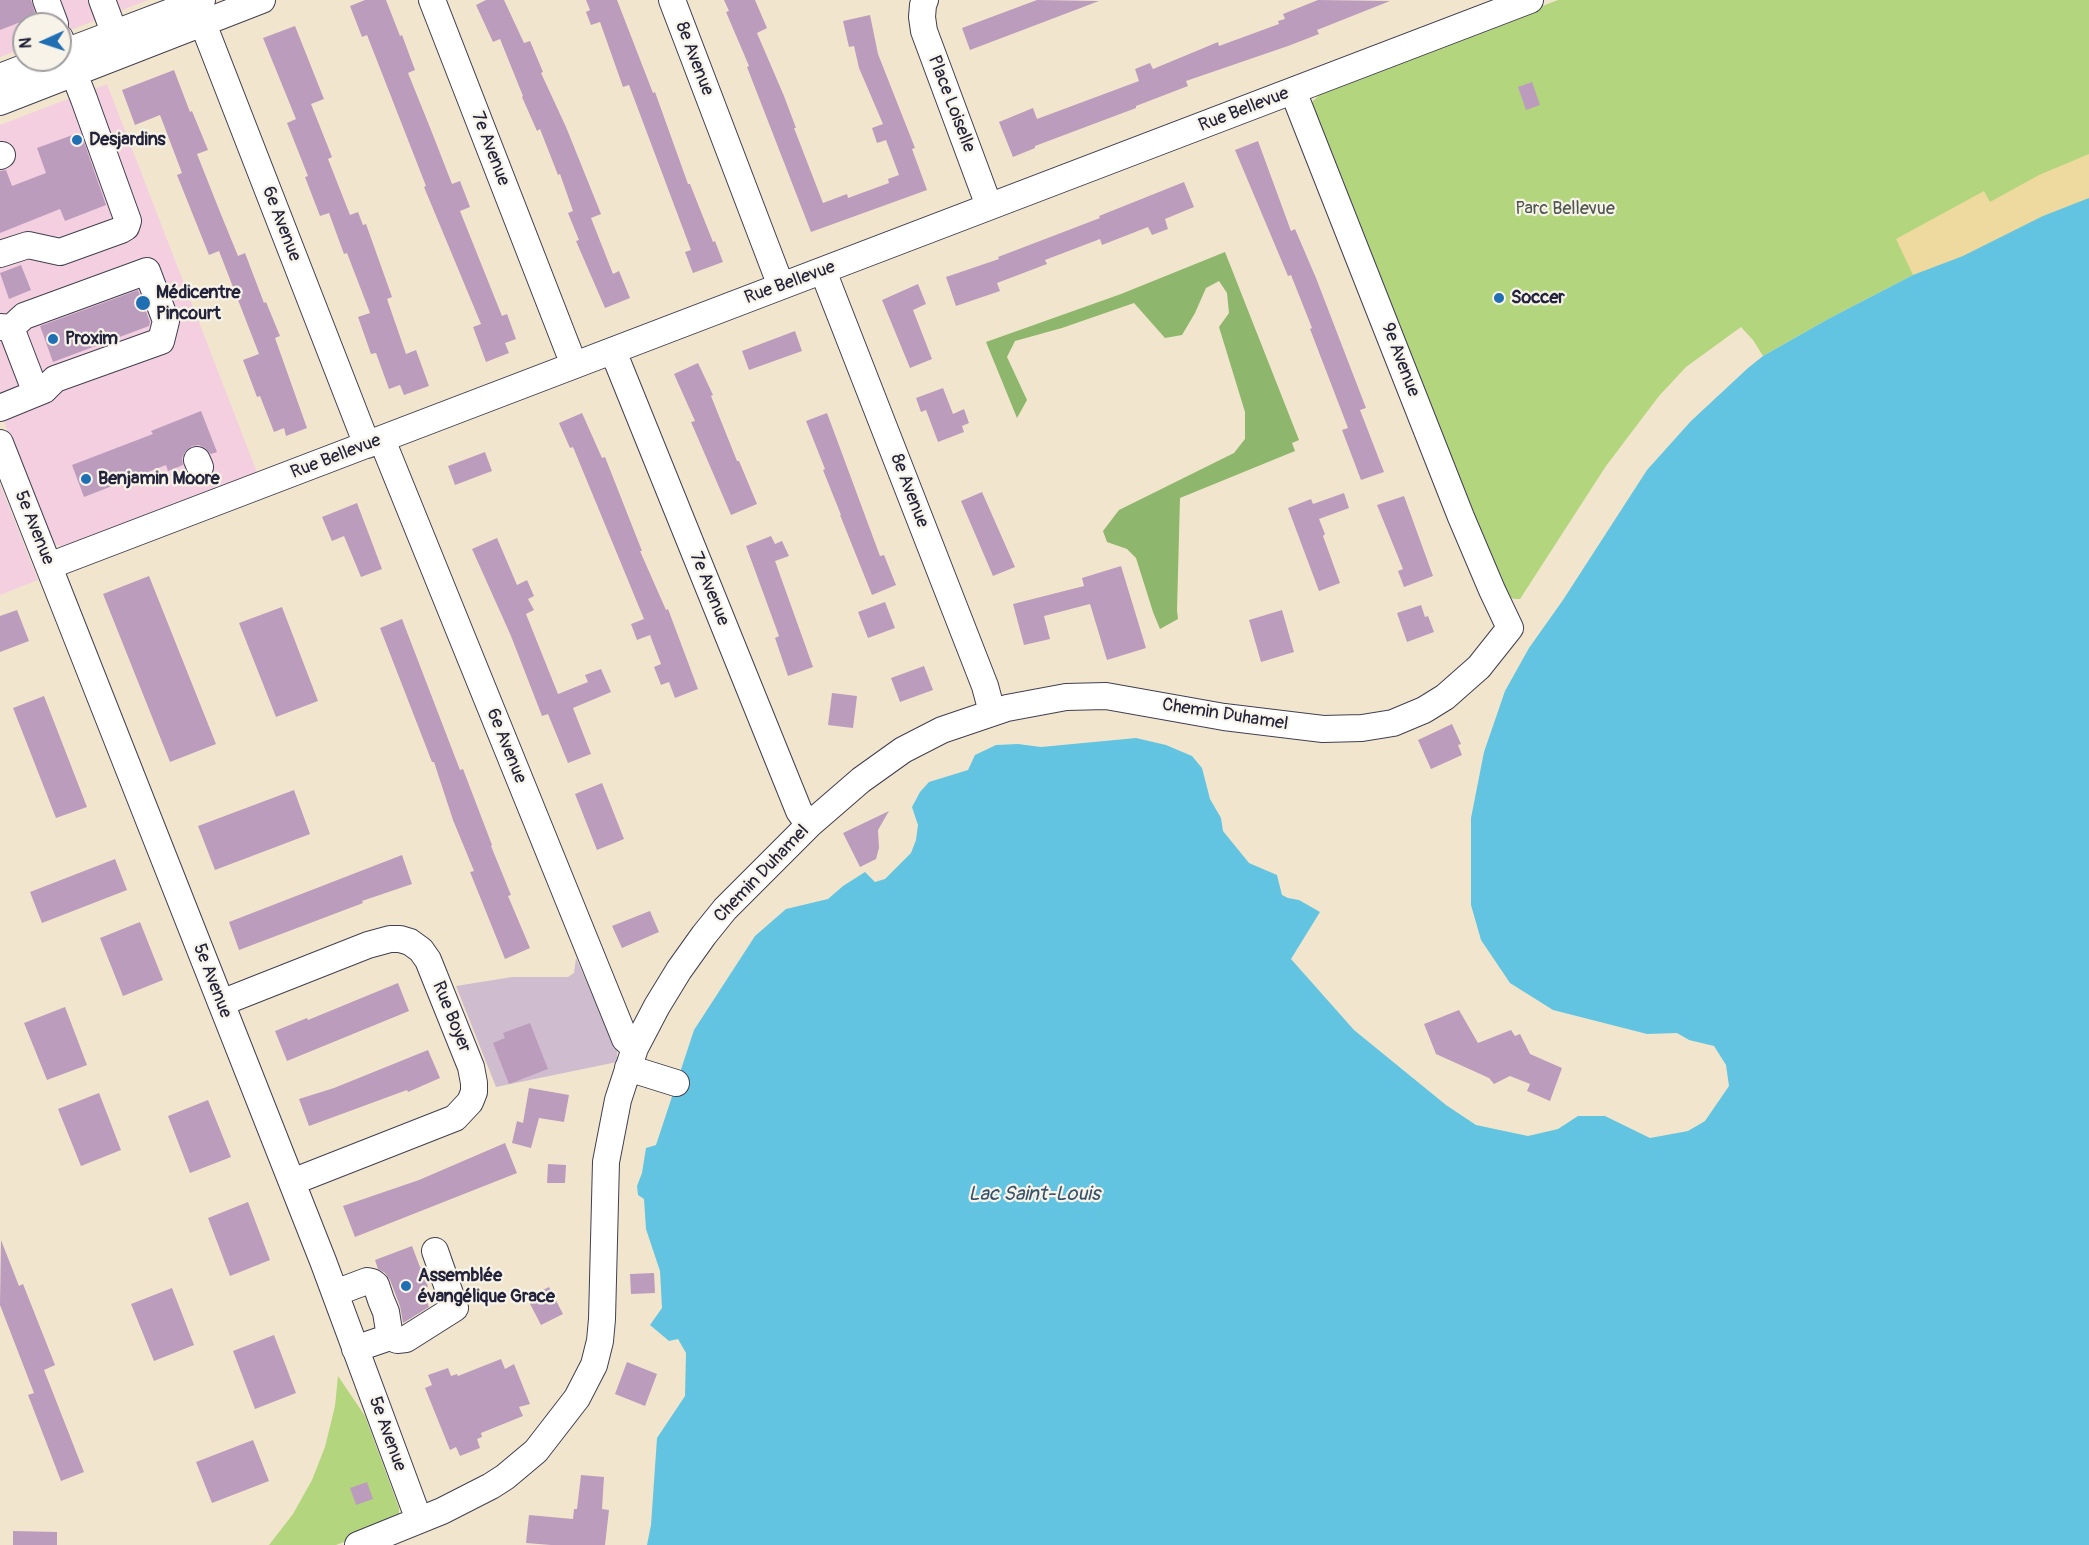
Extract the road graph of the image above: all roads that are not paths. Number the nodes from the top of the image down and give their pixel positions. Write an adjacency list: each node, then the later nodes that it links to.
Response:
1 (102, 0): 8 (street)
2 (262, 0): 7 (street)
3 (432, 0): 20 (street, 7e Avenue)
4 (672, 0): 17 (street, 8e Avenue)
5 (925, 0): 14 (street, Place Loiselle)
6 (1530, 0): 12 (street, Rue Bellevue)
7 (200, 8): 8 (street); 23 (street, 6e Avenue)
8 (118, 44): 9 (street)
9 (72, 53)
10 (39, 72): 13 (street)
11 (68, 72): 15 (street)
12 (1293, 91): 14 (street, Rue Bellevue); 26 (street, 9e Avenue)
13 (0, 102)
14 (989, 206): 16 (street, Rue Bellevue)
15 (0, 254)
16 (823, 271): 17 (street, Rue Bellevue); 27 (street, 8e Avenue)
17 (781, 286): 19 (street, Rue Bellevue)
18 (5, 327): 21 (street); 21 (street)
19 (613, 351): 20 (street, Rue Bellevue); 28 (street, 7e Avenue)
20 (574, 365): 23 (street, Rue Bellevue)
21 (40, 392): 22 (street)
22 (0, 408)
23 (374, 442): 25 (street, Rue Bellevue); 30 (street, 6e Avenue)
24 (0, 443): 25 (street, 5e Avenue)
25 (49, 566): 29 (street, 5e Avenue)
26 (1510, 628): 27 (street, Chemin Duhamel)
27 (992, 712): 28 (street, Chemin Duhamel)
28 (809, 825): 30 (street, Chemin Duhamel)
29 (221, 1003): 32 (street, 5e Avenue); 32 (street, Rue Boyer)
30 (631, 1058): 31 (street); 37 (street, Chemin Duhamel)
31 (676, 1083)
32 (292, 1182): 34 (street, 5e Avenue)
33 (435, 1251): 35 (street)
34 (335, 1293): 35 (street); 36 (street, 5e Avenue)
35 (390, 1336): 36 (street)
36 (355, 1349): 37 (street, 5e Avenue)
37 (419, 1520): 38 (street, Chemin Duhamel)
38 (358, 1545)

